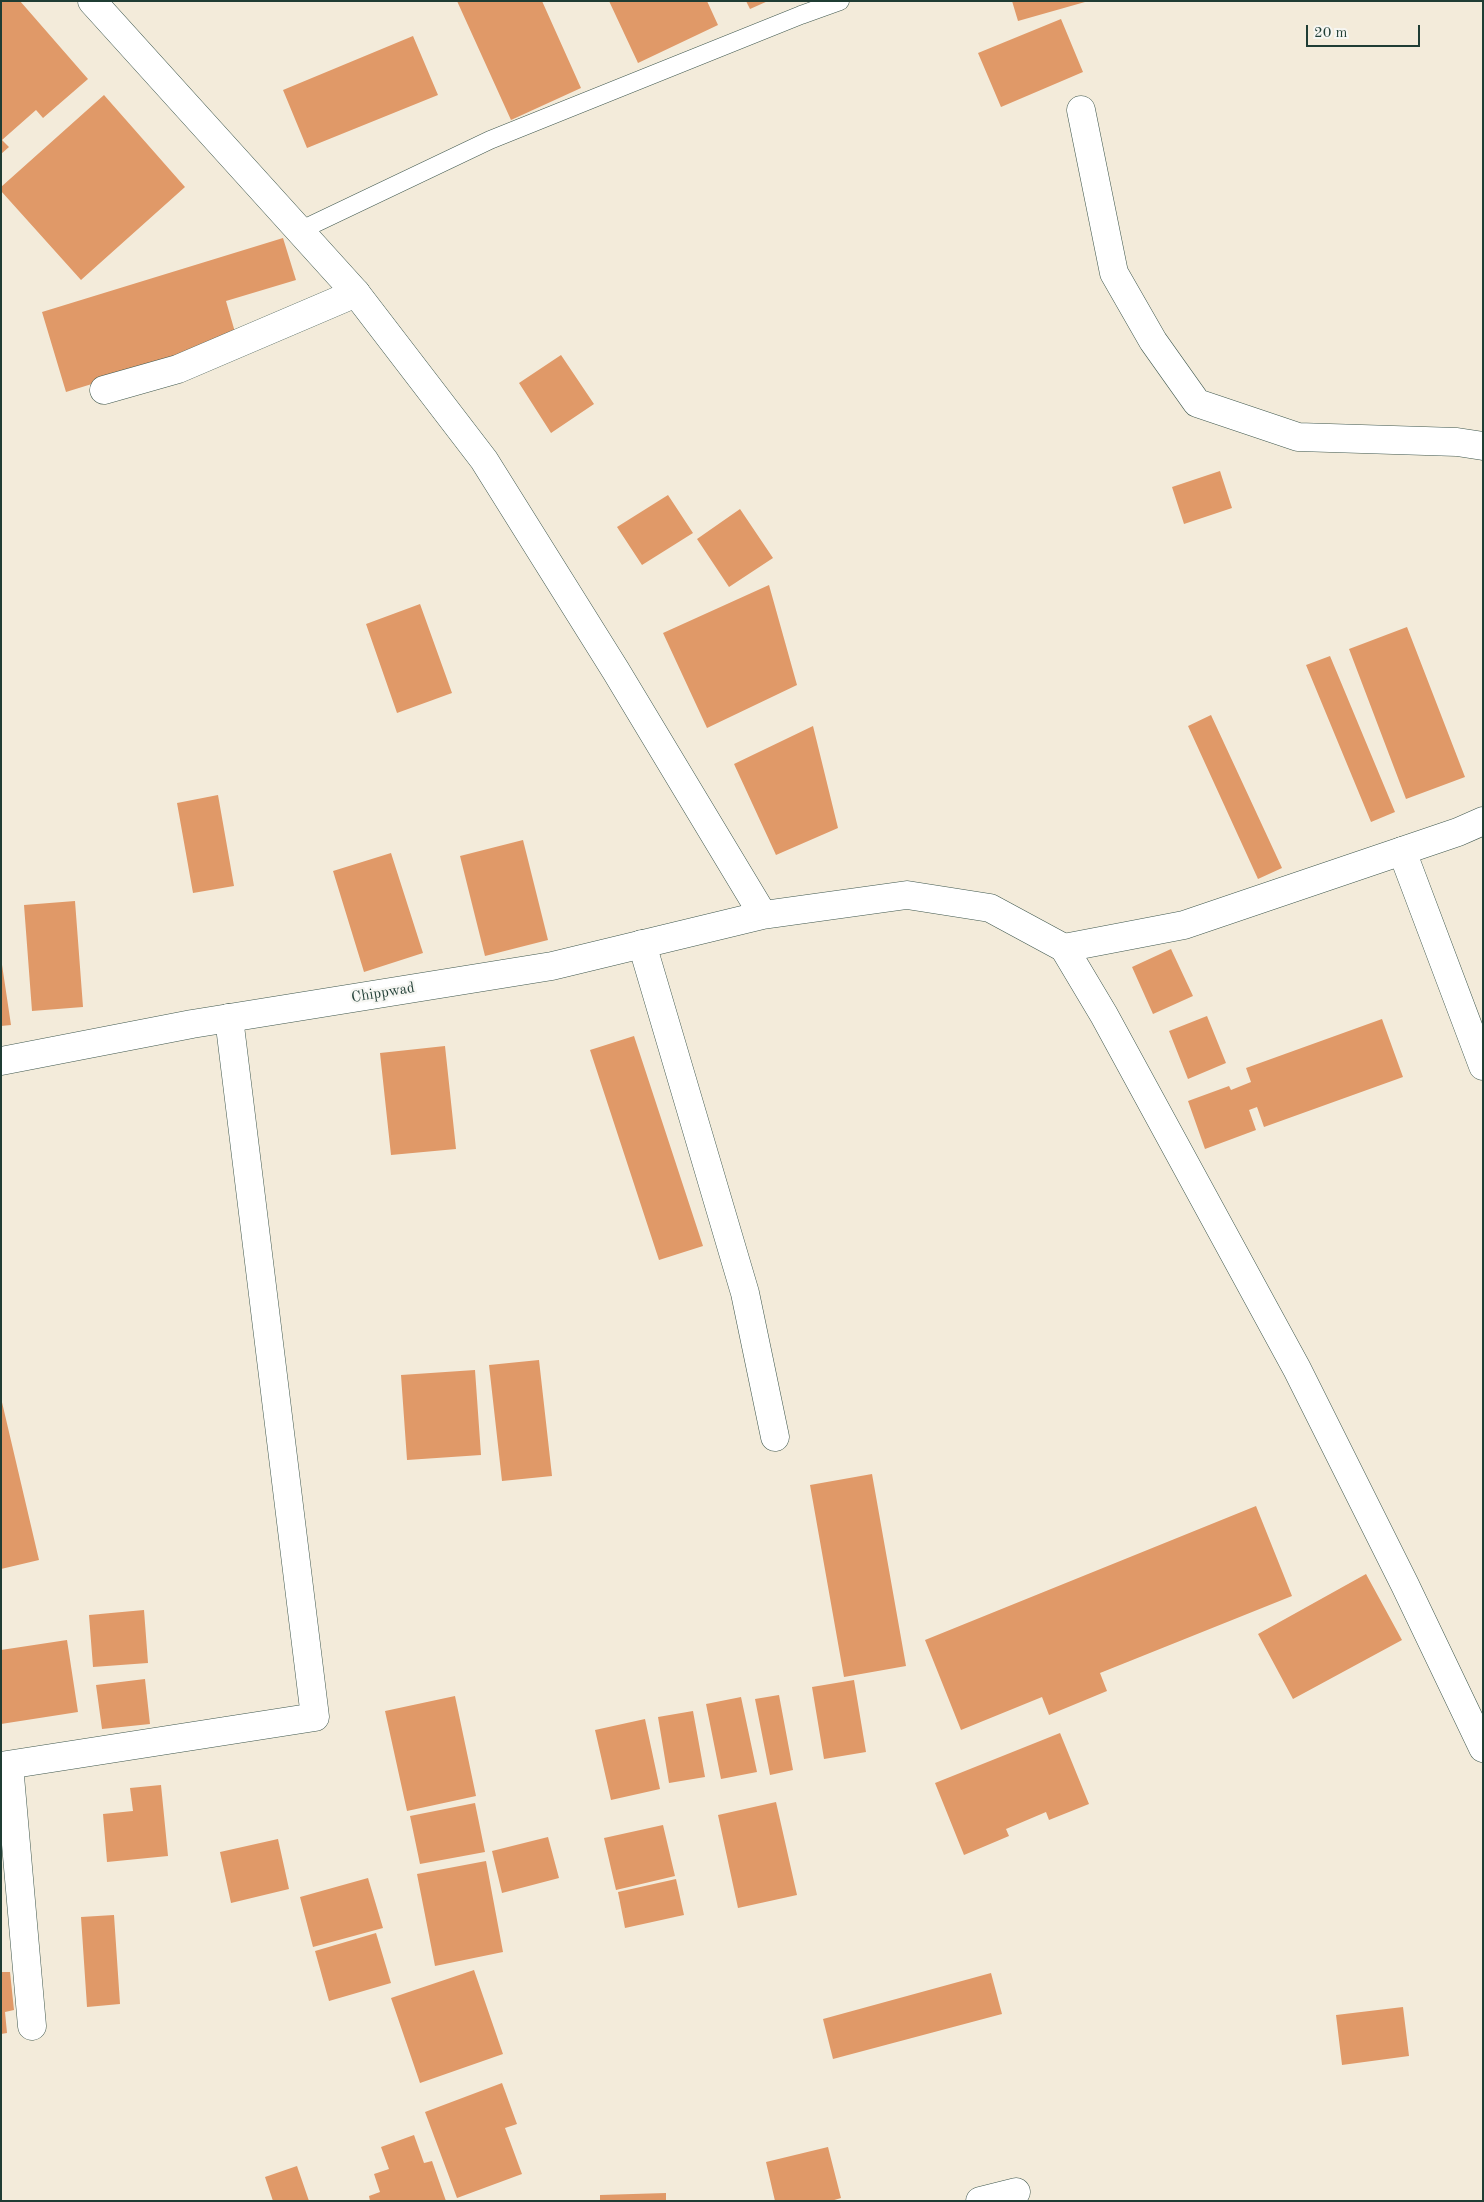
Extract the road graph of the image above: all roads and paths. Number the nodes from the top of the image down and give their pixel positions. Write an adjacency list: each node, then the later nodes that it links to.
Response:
1 (92, 1): 4 (street)
2 (840, 1): 4 (lane)
3 (1081, 110): 7 (street)
4 (299, 231): 5 (street)
5 (356, 294): 6 (street); 10 (street)
6 (104, 390)
7 (1483, 446)
8 (1483, 821): 9 (street)
9 (1402, 851): 12 (street); 15 (street)
10 (763, 915): 11 (street, Chippwad); 12 (street, Chippwad)
11 (642, 944): 13 (street, Chippwad); 16 (street)
12 (1064, 948): 17 (street)
13 (229, 1018): 14 (street, Chippwad); 18 (street)
14 (1, 1061)
15 (1483, 1066)
16 (775, 1437)
17 (1483, 1748)
18 (5, 1766): 19 (street)
19 (32, 2026)
20 (1016, 2192): 21 (street)
21 (980, 2201)

